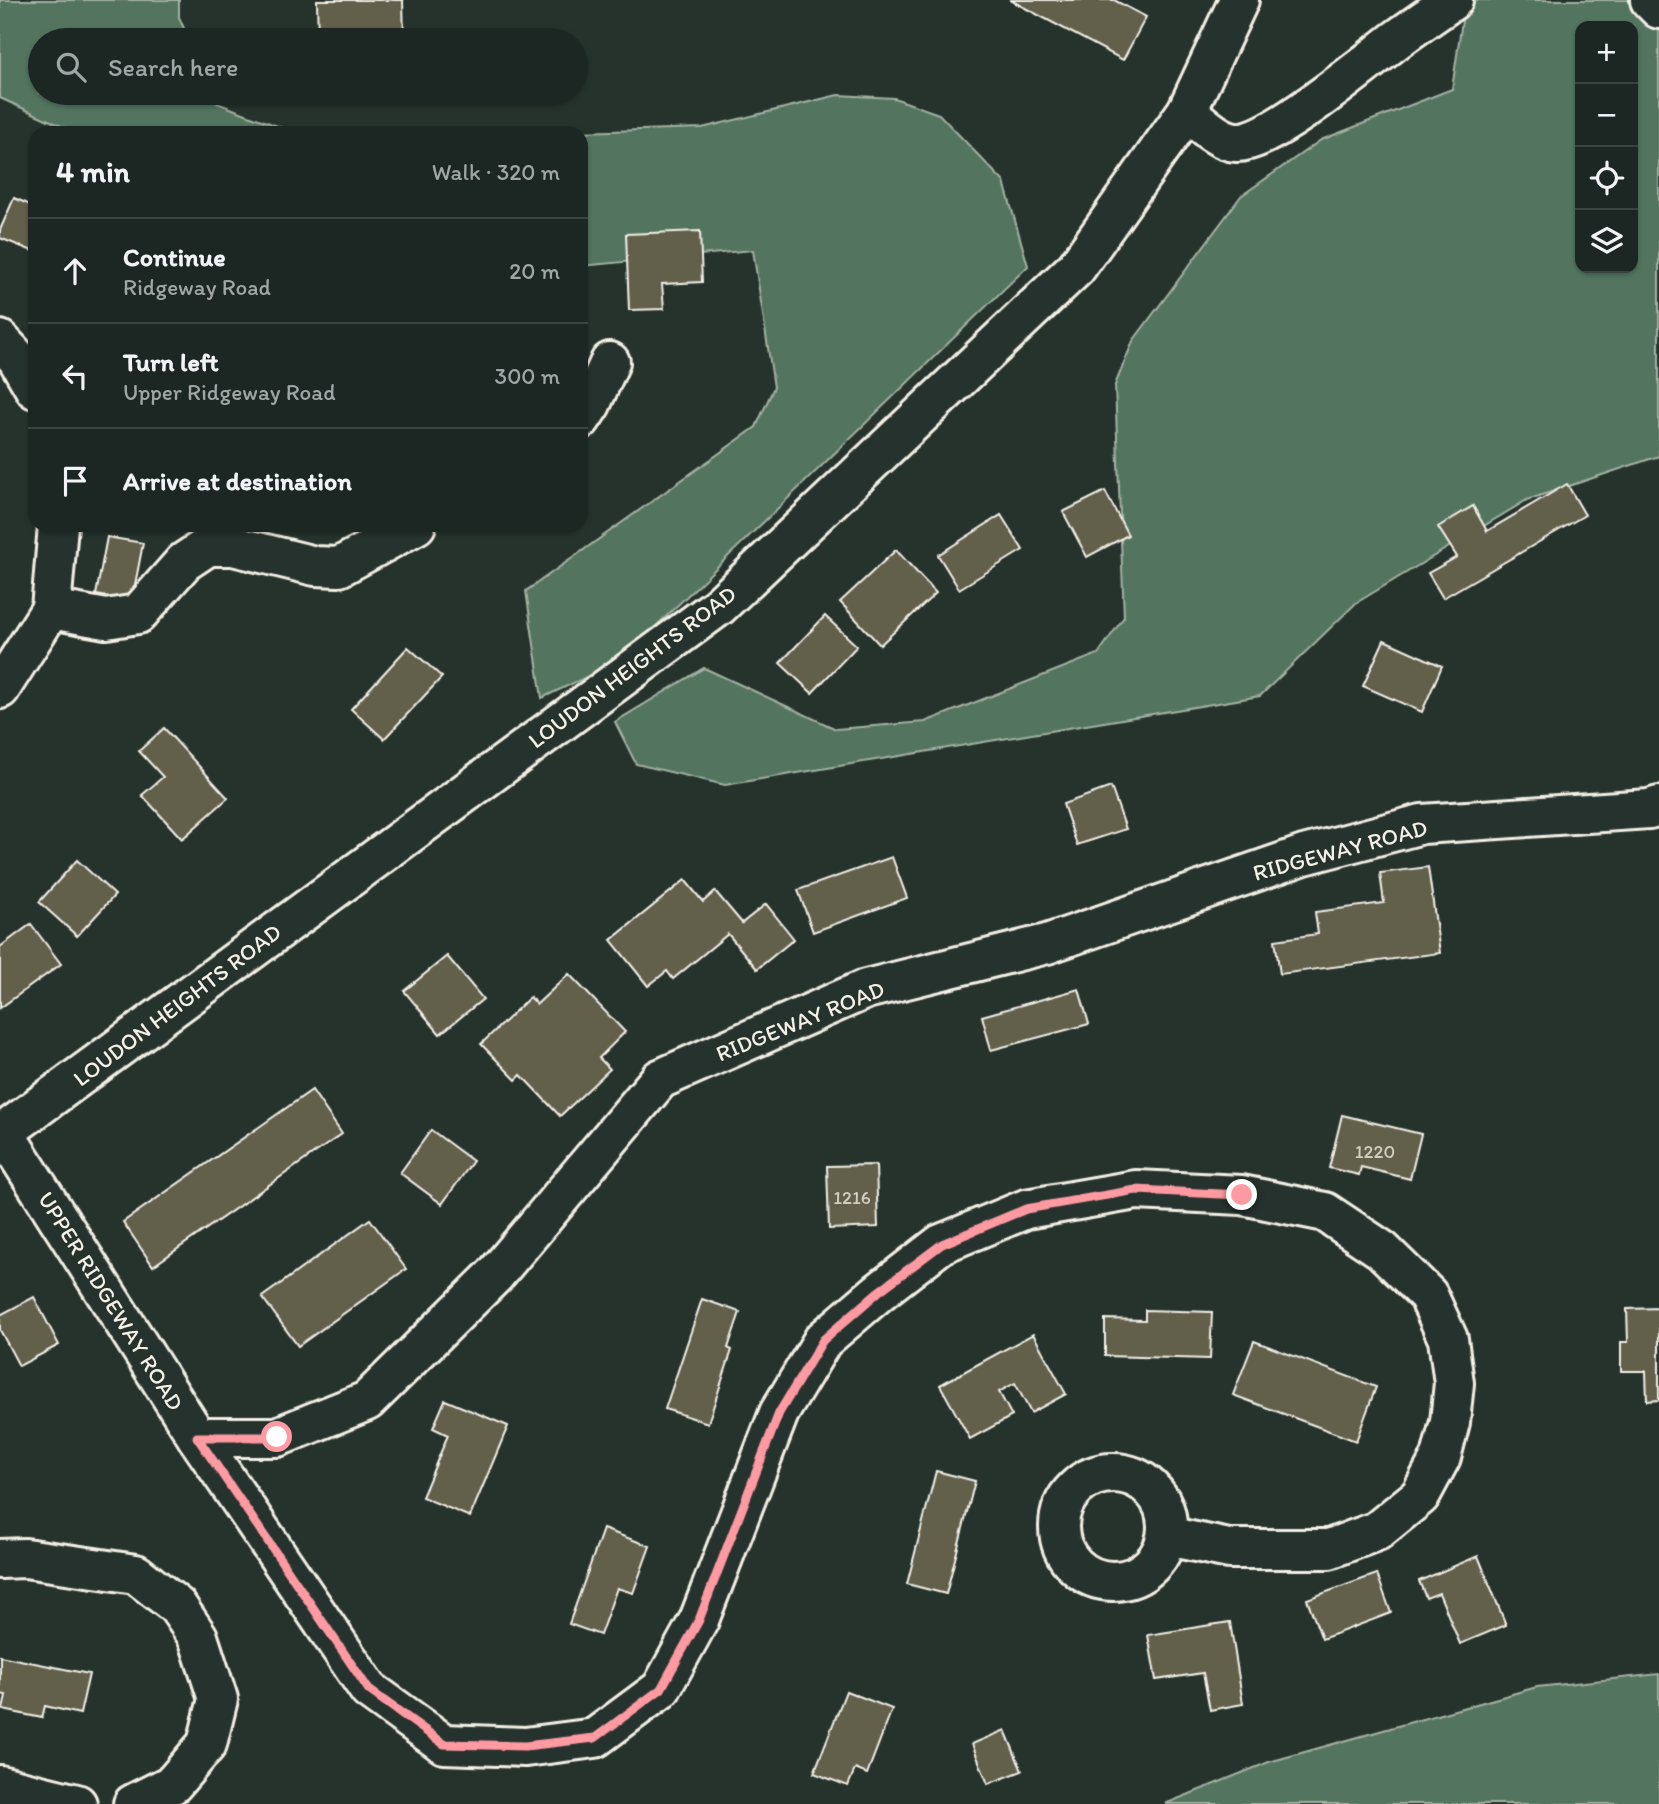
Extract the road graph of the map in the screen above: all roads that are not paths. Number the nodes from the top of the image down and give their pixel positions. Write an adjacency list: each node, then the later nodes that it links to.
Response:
1 (1239, 0): 5 (street, LOUDON HEIGHTS ROAD)
2 (1454, 0): 5 (street)
3 (1650, 0): 4 (street)
4 (1659, 9)
5 (1187, 111): 15 (street, LOUDON HEIGHTS ROAD)
6 (0, 340): 8 (street)
7 (610, 362): 9 (street)
8 (28, 377)
9 (588, 408)
10 (57, 532): 12 (street)
11 (403, 532): 12 (street)
12 (51, 610): 13 (street)
13 (0, 689)
14 (1659, 806): 16 (street, RIDGEWAY ROAD)
15 (2, 1134): 16 (street, UPPER RIDGEWAY ROAD)
16 (197, 1437): 17 (street, UPPER RIDGEWAY ROAD)
17 (1167, 1536)
18 (0, 1559): 21 (street)
19 (0, 1785): 20 (street)
20 (77, 1804)
21 (133, 1804)

